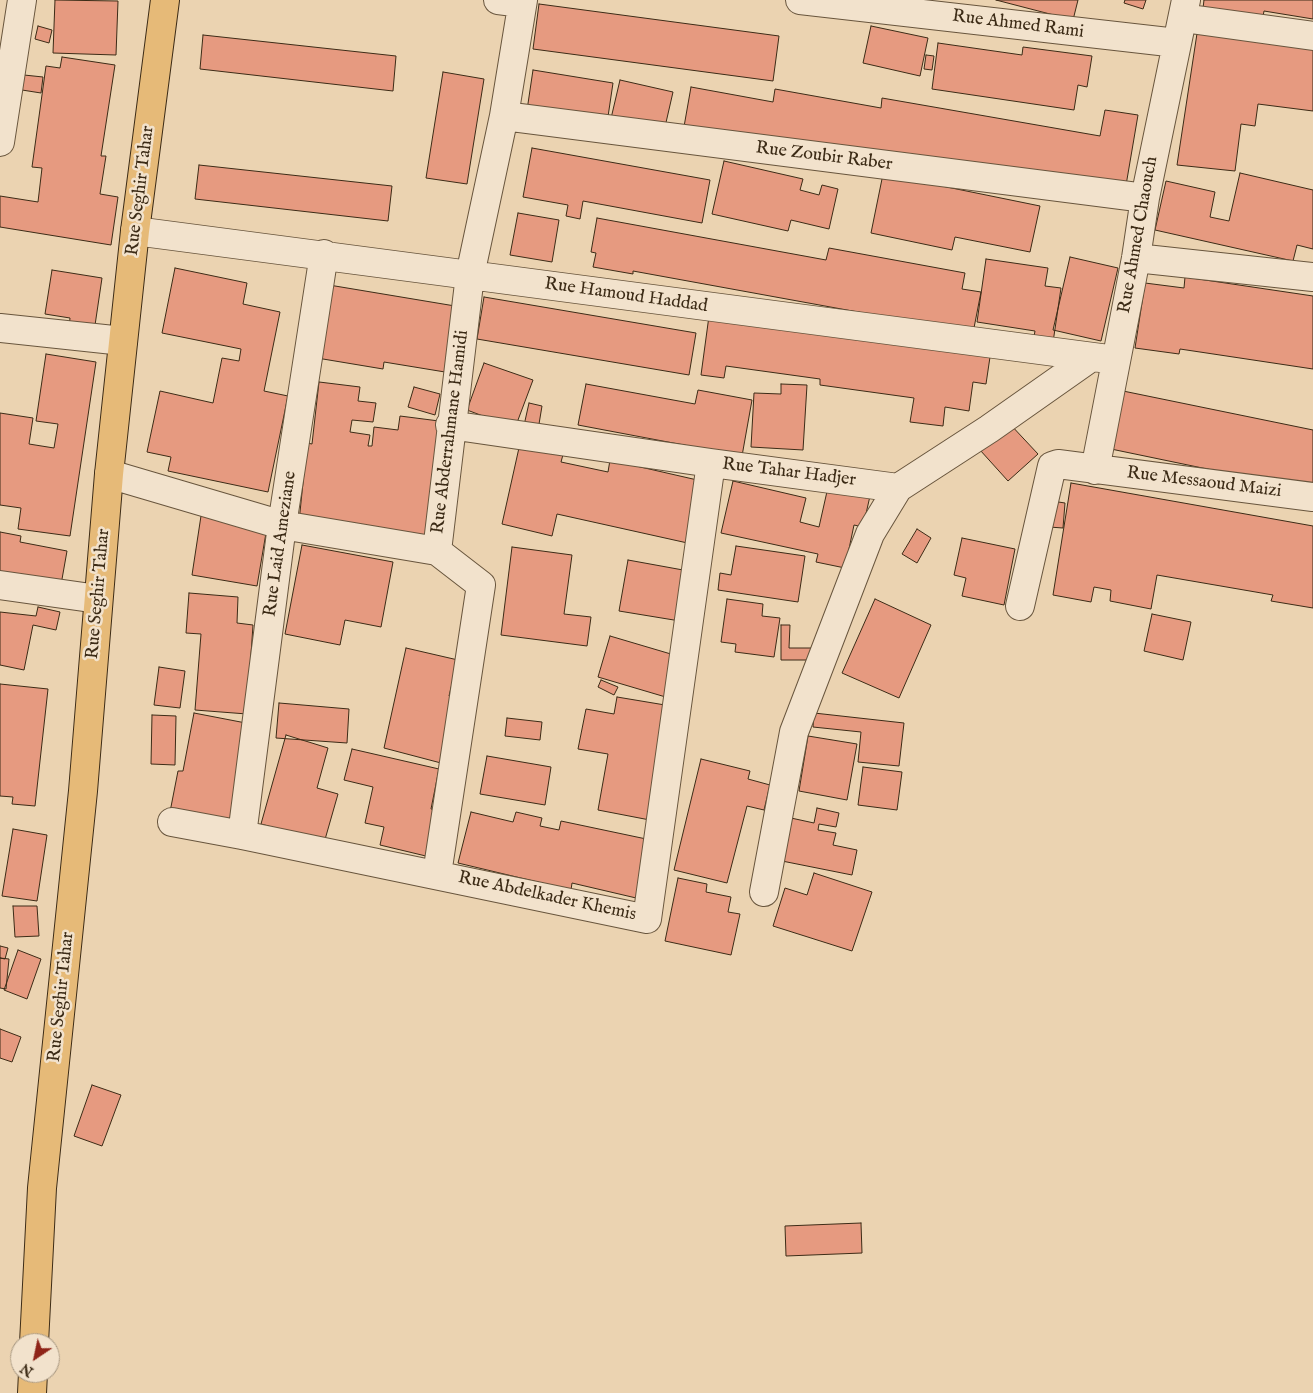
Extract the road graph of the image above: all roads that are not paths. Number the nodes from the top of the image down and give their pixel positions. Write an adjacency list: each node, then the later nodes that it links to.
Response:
1 (22, 0): 8 (street)
2 (165, 0): 10 (main road, Rue Seghir Tahar)
3 (800, 0): 5 (street, Rue Ahmed Rami)
4 (514, 1): 7 (street, Rue Abderrahmane Hamidi)
5 (1182, 20): 6 (street, Rue Ahmed Rami); 9 (street, Rue Ahmed Chaouch)
6 (1313, 36)
7 (504, 116): 9 (street, Rue Zoubir Raber); 13 (street, Rue Abderrahmane Hamidi)
8 (0, 142)
9 (1145, 198): 12 (street, Rue Ahmed Chaouch)
10 (135, 231): 11 (street, Rue Hamoud Haddad); 16 (main road, Rue Seghir Tahar)
11 (324, 254): 13 (street, Rue Hamoud Haddad); 24 (street, Rue Laid Ameziane)
12 (1136, 258): 14 (street); 17 (street, Rue Ahmed Chaouch)
13 (470, 275): 17 (street, Rue Hamoud Haddad); 18 (street, Rue Abderrahmane Hamidi)
14 (1313, 277)
15 (0, 328): 16 (street)
16 (123, 341): 21 (main road, Rue Seghir Tahar)
17 (1103, 359): 20 (street, Rue Ahmed Chaouch); 22 (street)
18 (450, 425): 19 (street, Rue Tahar Hadjer); 25 (street, Rue Abderrahmane Hamidi)
19 (712, 463): 22 (street, Rue Tahar Hadjer); 31 (street, Rue Abdelkader Khemis)
20 (1095, 470): 23 (street, Rue Messaoud Maizi); 28 (street, Rue Messaoud Maizi)
21 (108, 474): 24 (street); 27 (main road, Rue Seghir Tahar)
22 (898, 488): 32 (street)
23 (1313, 497)
24 (282, 525): 25 (street); 30 (street, Rue Laid Ameziane)
25 (437, 551): 31 (street, Rue Abderrahmane Hamidi)
26 (0, 585): 27 (street)
27 (98, 599): 33 (main road, Rue Seghir Tahar)
28 (1020, 606)
29 (172, 822): 30 (street, Rue Abdelkader Khemis)
30 (242, 835): 31 (street, Rue Abdelkader Khemis)
31 (437, 874)
32 (764, 892)
33 (35, 1333)

